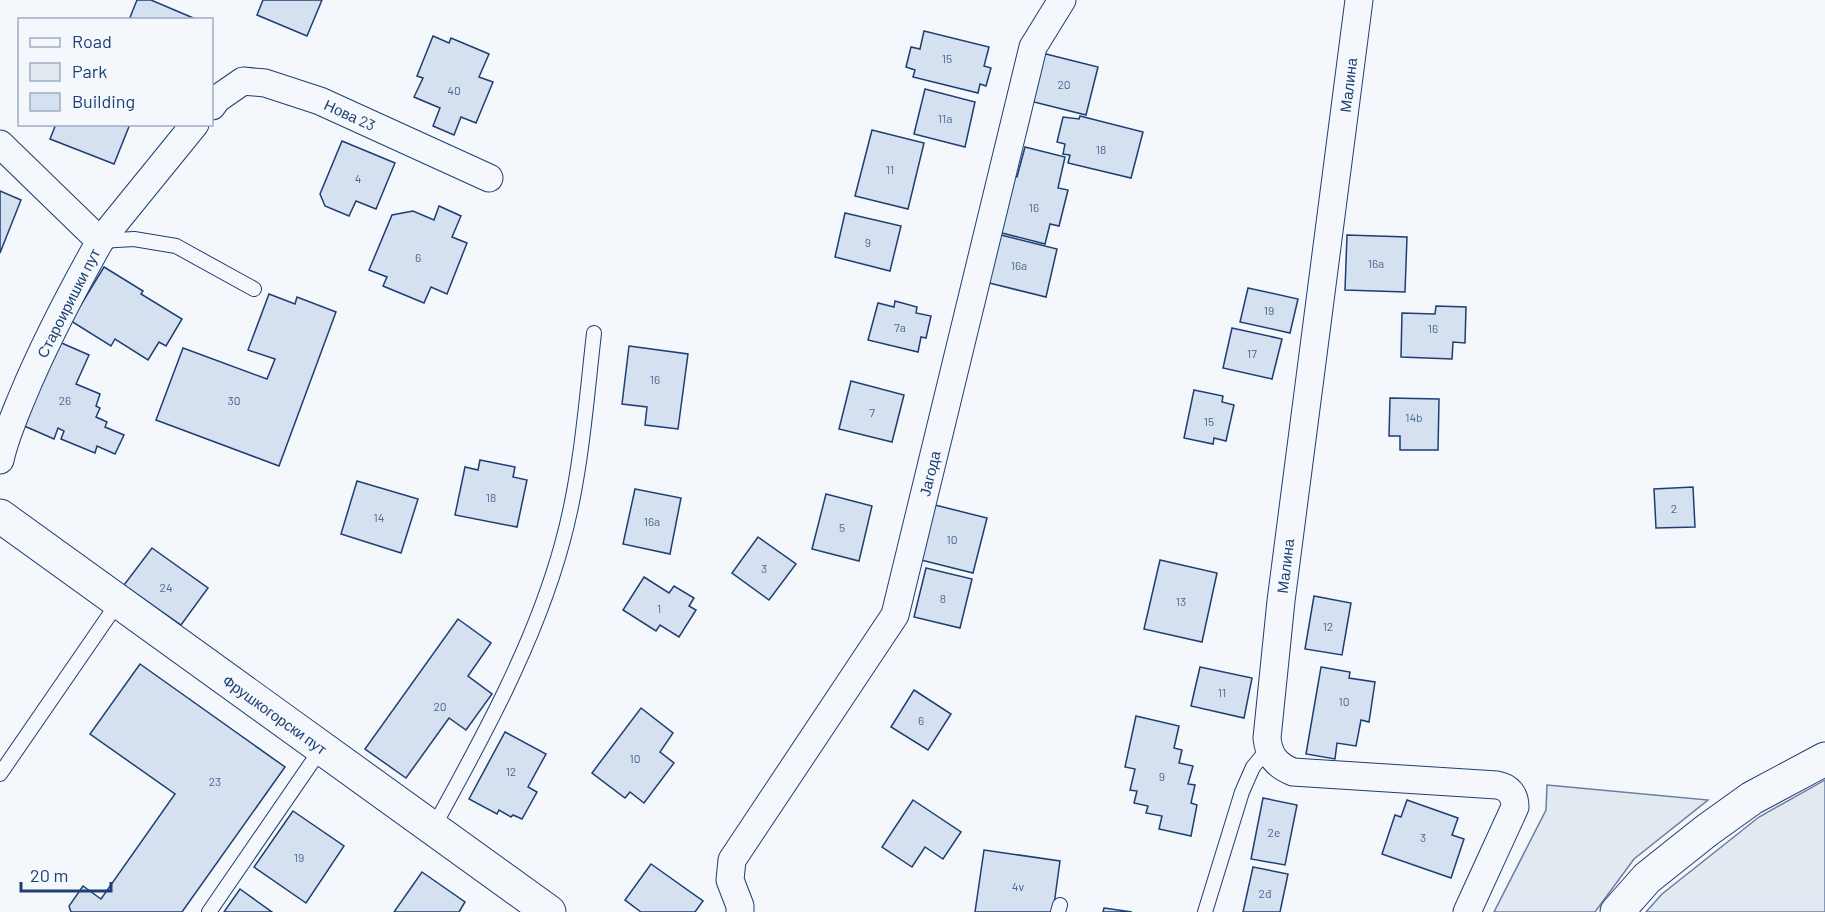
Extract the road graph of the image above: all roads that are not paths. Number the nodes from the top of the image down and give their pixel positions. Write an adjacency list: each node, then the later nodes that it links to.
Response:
1 (1062, 0): 20 (street, Јагода)
2 (1359, 0): 14 (street, Малина)
3 (213, 105): 6 (street, Нова 23)
4 (193, 126): 7 (street)
5 (0, 144): 7 (street, Староиришки пут)
6 (489, 178)
7 (100, 241): 8 (lane); 10 (street, Староиришки пут)
8 (254, 289)
9 (594, 333): 17 (lane)
10 (0, 460)
11 (0, 516): 12 (street, Фрушкогорски пут)
12 (119, 601): 13 (street, Фрушкогорски пут); 16 (lane)
13 (321, 748): 17 (street, Фрушкогорски пут); 18 (lane)
14 (1268, 749): 21 (lane); 22 (street)
15 (1825, 759): 23 (street)
16 (0, 774)
17 (433, 828): 19 (street, Фрушкогорски пут)
18 (209, 912)
19 (549, 912)
20 (740, 912)
21 (1204, 912)
22 (1467, 912)
23 (1617, 912)

